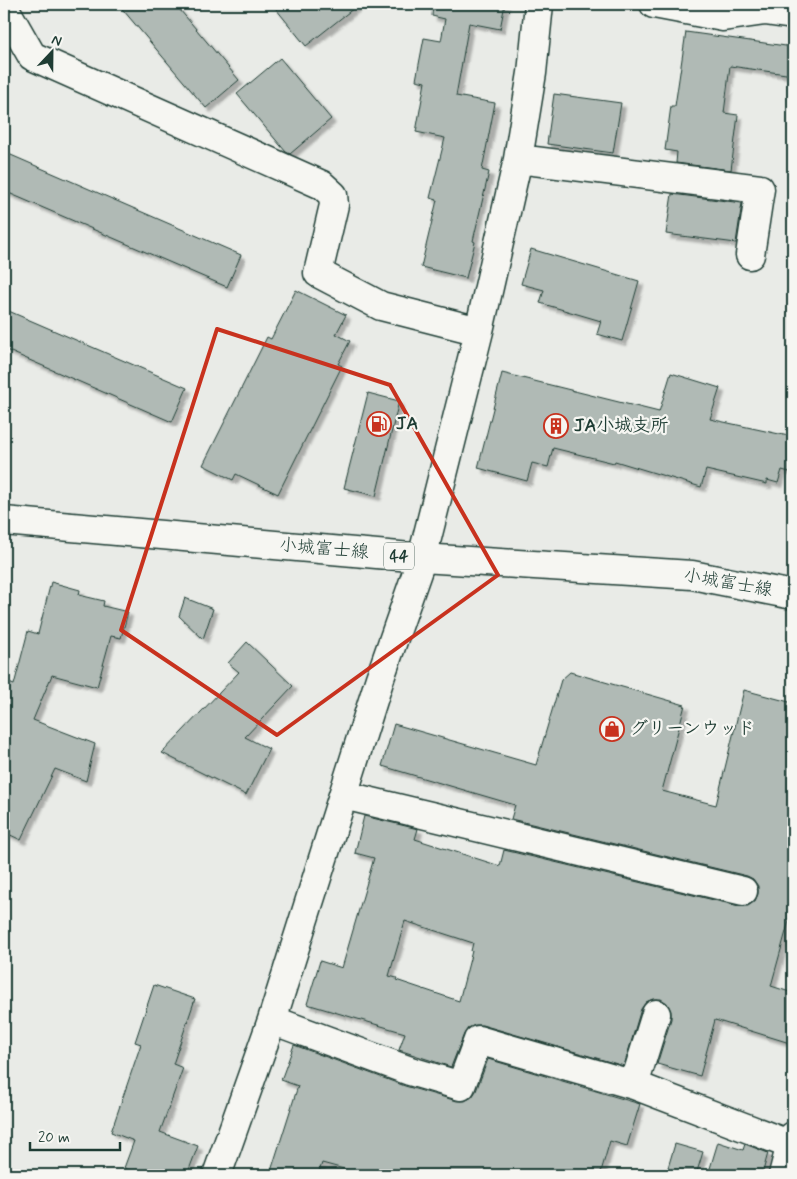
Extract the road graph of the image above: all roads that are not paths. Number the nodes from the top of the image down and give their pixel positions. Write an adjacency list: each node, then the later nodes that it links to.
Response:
1 (539, 4): 5 (street)
2 (654, 4): 4 (street)
3 (6, 11): 7 (street)
4 (793, 15)
5 (518, 159): 6 (street); 7 (street)
6 (750, 254)
7 (479, 331): 9 (street)
8 (4, 522): 9 (street, 小城富士線 / 44)
9 (422, 558): 10 (street, 小城富士線 / 44); 11 (street)
10 (793, 595)
11 (344, 794): 12 (street); 14 (street)
12 (743, 891)
13 (656, 1014): 15 (street)
14 (272, 1020): 15 (street); 17 (street)
15 (634, 1085): 16 (street)
16 (792, 1141): 18 (street)
17 (217, 1175)
18 (783, 1175)

